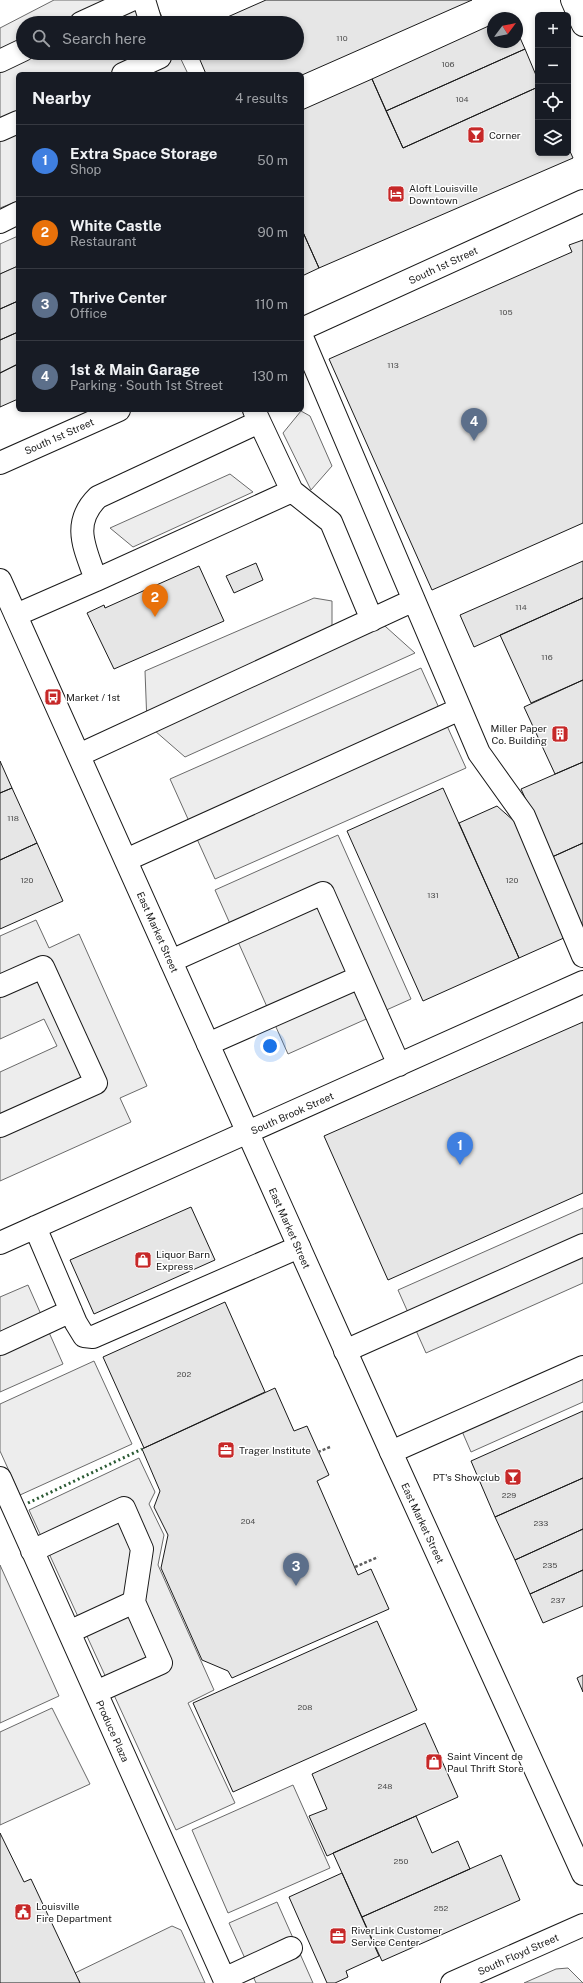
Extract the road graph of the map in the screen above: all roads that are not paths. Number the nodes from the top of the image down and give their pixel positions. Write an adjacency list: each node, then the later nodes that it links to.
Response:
1 (131, 0): 4 (main road)
2 (144, 0): 5 (main road)
3 (572, 0): 6 (main road)
4 (96, 16)
5 (149, 16)
6 (583, 25)
7 (16, 53): 9 (main road)
8 (153, 60): 10 (main road)
9 (0, 61)
10 (127, 72)
11 (16, 123): 12 (main road)
12 (0, 130)
13 (583, 201): 16 (main road, South 1st Street)
14 (16, 214): 15 (main road)
15 (0, 222)
16 (304, 328)
17 (304, 342): 24 (main road)
18 (115, 412): 20 (main road, South 1st Street)
19 (256, 416): 21 (main road); 23 (main road)
20 (0, 463)
21 (292, 491): 23 (main road); 26 (main road)
22 (0, 580): 25 (main road, East Market Street)
23 (96, 580): 25 (main road)
24 (414, 600): 26 (main road); 27 (main road)
25 (16, 615): 28 (main road, East Market Street)
26 (372, 620): 28 (main road)
27 (460, 709): 29 (main road); 30 (main road)
28 (79, 755): 29 (main road, East Market Street)
29 (126, 860): 31 (main road, East Market Street)
30 (583, 956)
31 (171, 961): 32 (main road); 35 (main road, East Market Street)
32 (360, 977): 35 (main road); 36 (main road)
33 (583, 982): 36 (main road, South Brook Street)
34 (0, 986): 37 (main road)
35 (208, 1044): 38 (main road, East Market Street)
36 (399, 1065): 38 (main road, South Brook Street)
37 (0, 1126)
38 (248, 1132): 39 (main road, South Brook Street); 42 (main road, East Market Street)
39 (35, 1227): 40 (main road, South Brook Street); 43 (main road)
40 (0, 1243)
41 (583, 1245): 45 (main road)
42 (299, 1247): 43 (main road); 45 (main road, East Market Street)
43 (71, 1312): 44 (main road)
44 (0, 1344)
45 (345, 1351): 47 (main road, East Market Street)
46 (583, 1366): 47 (main road)
47 (391, 1452): 53 (main road, East Market Street)
48 (0, 1478): 49 (main road, Produce Plaza)
49 (32, 1551): 50 (main road); 51 (main road, Produce Plaza)
50 (134, 1602): 51 (main road); 52 (main road)
51 (69, 1632): 52 (main road, Produce Plaza)
52 (96, 1692): 56 (main road, Produce Plaza)
53 (583, 1874)
54 (583, 1924): 57 (main road, South Floyd Street)
55 (291, 1948): 56 (main road)
56 (225, 1981)
57 (452, 1983)

